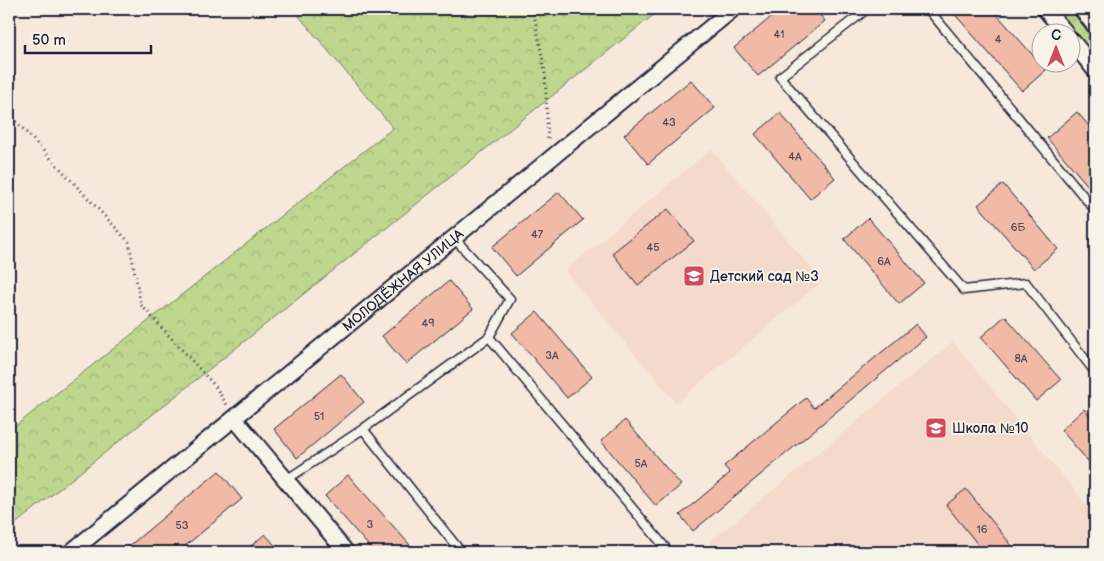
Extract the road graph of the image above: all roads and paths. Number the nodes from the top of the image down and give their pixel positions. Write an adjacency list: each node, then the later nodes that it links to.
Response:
1 (533, 9): 12 (path)
2 (733, 9): 12 (street, МОЛОДЁЖНАЯ УЛИЦА)
3 (867, 9): 16 (lane)
4 (928, 9): 13 (lane)
5 (1045, 9): 7 (street)
6 (1079, 9): 8 (street)
7 (1056, 22)
8 (1095, 29)
9 (1082, 54): 10 (street)
10 (1095, 70)
11 (9, 114): 17 (path)
12 (549, 159): 14 (street, МОЛОДЁЖНАЯ УЛИЦА)
13 (1095, 210)
14 (454, 238): 15 (lane); 17 (street, МОЛОДЁЖНАЯ УЛИЦА)
15 (489, 337): 18 (lane); 23 (lane)
16 (1095, 372)
17 (235, 419): 19 (street); 20 (street, МОЛОДЁЖНАЯ УЛИЦА)
18 (363, 429): 19 (lane); 22 (lane)
19 (286, 480): 21 (street)
20 (71, 552)
21 (346, 552)
22 (461, 552)
23 (669, 552)

